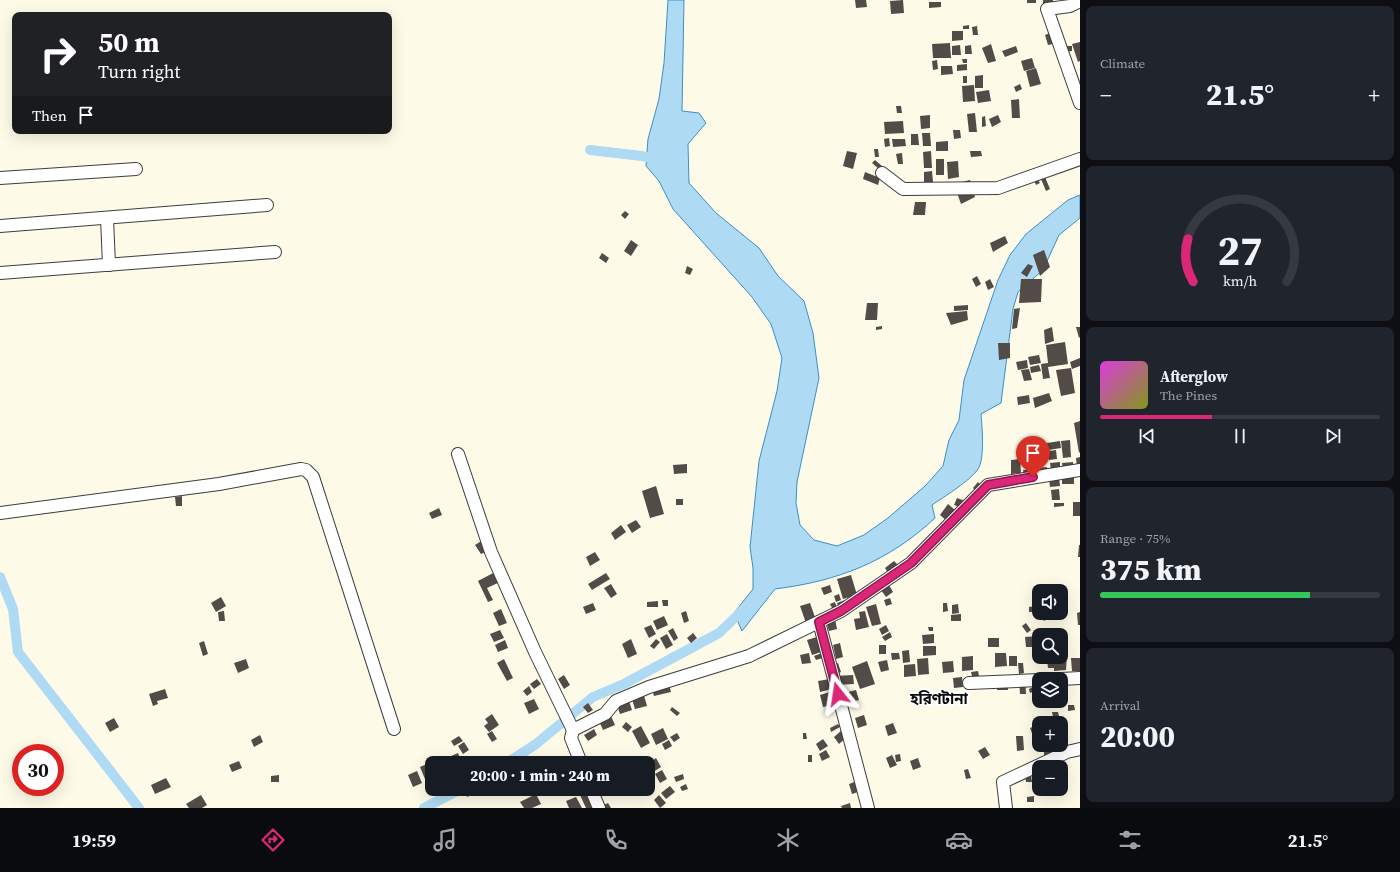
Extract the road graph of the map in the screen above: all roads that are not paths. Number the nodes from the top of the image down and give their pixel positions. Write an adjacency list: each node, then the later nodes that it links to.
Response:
1 (1080, 1): 2 (street)
2 (1080, 103)
3 (1080, 159): 5 (street)
4 (136, 169): 6 (street)
5 (882, 173)
6 (0, 178)
7 (267, 205): 8 (street)
8 (107, 218): 9 (street); 11 (street)
9 (0, 226)
10 (275, 252): 11 (street)
11 (110, 265): 12 (street)
12 (0, 274)
13 (458, 454): 22 (street)
14 (1080, 470): 16 (street)
15 (0, 513): 21 (street)
16 (819, 622): 22 (street); 27 (street)
17 (1080, 678): 18 (street)
18 (1068, 679)
19 (1032, 680): 20 (street)
20 (969, 683)
21 (394, 729)
22 (573, 730): 24 (street)
23 (1080, 749): 28 (street)
24 (578, 756)
25 (594, 796): 26 (street)
26 (599, 808)
27 (868, 808)
28 (1006, 808)

